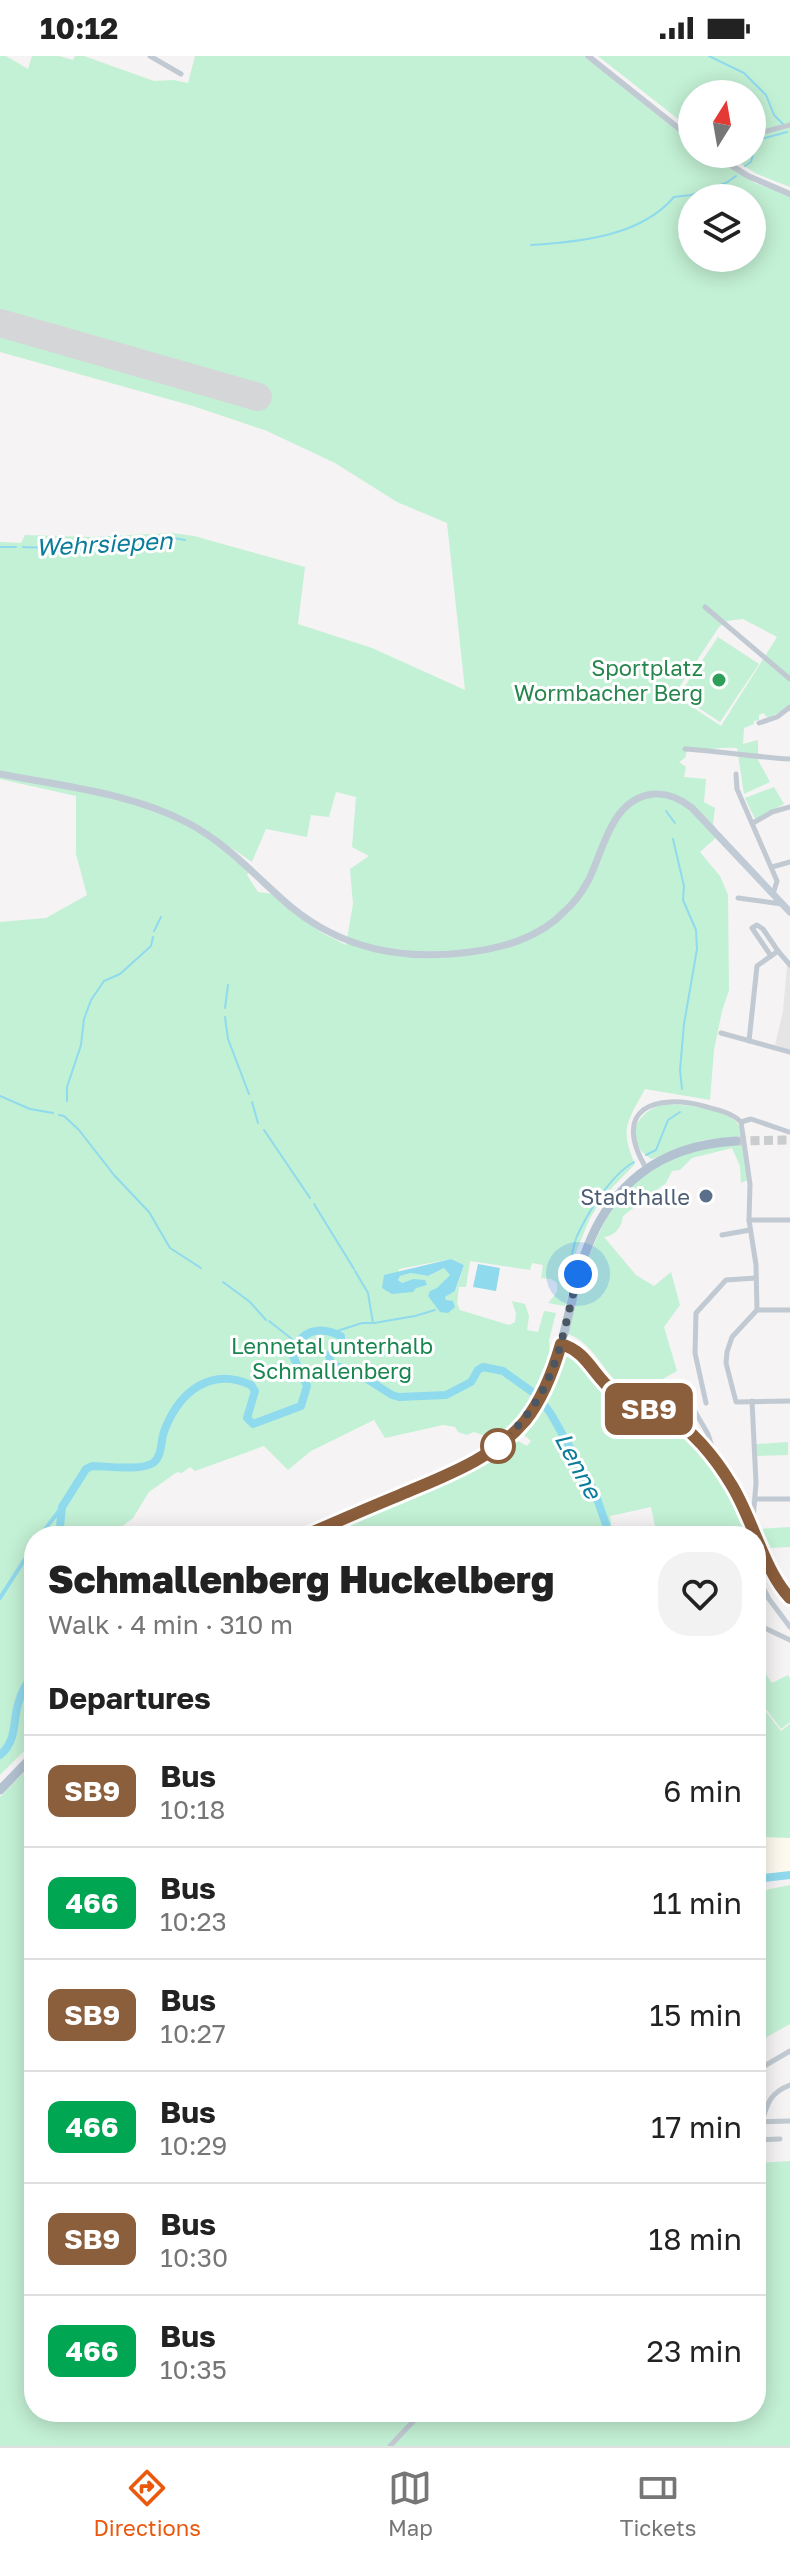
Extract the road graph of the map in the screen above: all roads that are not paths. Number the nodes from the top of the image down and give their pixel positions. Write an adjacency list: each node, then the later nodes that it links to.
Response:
1 (150, 56): 3 (street)
2 (588, 56): 5 (street)
3 (181, 74)
4 (789, 125): 6 (street)
5 (678, 128)
6 (766, 132)
7 (735, 168): 8 (street)
8 (790, 194)
9 (705, 607): 10 (street)
10 (790, 679)
11 (790, 707): 12 (street)
12 (759, 723)
13 (685, 749): 14 (street)
14 (789, 758)
15 (0, 774): 21 (main road)
16 (736, 774): 18 (street)
17 (790, 807): 18 (street)
18 (753, 823): 20 (street)
19 (790, 862): 20 (street)
20 (772, 867): 21 (street)
21 (773, 894): 23 (main road)
22 (738, 898): 23 (street)
23 (787, 907)
24 (778, 951): 25 (street); 25 (street); 26 (street)
25 (771, 956): 28 (street)
26 (790, 965)
27 (721, 1033): 28 (street)
28 (749, 1041): 29 (street)
29 (790, 1052)
30 (741, 1122): 31 (street); 33 (street); 34 (street)
31 (789, 1132)
32 (736, 1141): 33 (main road)
33 (647, 1169): 41 (main road)
34 (749, 1220): 35 (street); 36 (street)
35 (790, 1220)
36 (750, 1230): 37 (street); 38 (street)
37 (722, 1235)
38 (756, 1278): 39 (street); 45 (street)
39 (757, 1310): 40 (street); 43 (street)
40 (790, 1310)
41 (561, 1344): 46 (street); 50 (main road)
42 (687, 1398): 46 (street)
43 (752, 1401): 44 (street); 47 (street)
44 (790, 1401)
45 (706, 1403)
46 (717, 1464): 49 (street)
47 (756, 1499): 48 (street); 49 (street)
48 (790, 1499)
49 (750, 1521): 51 (street)
50 (327, 1526)
51 (752, 1526)
52 (766, 1556): 54 (street)
53 (766, 1593): 55 (street)
54 (790, 1598)
55 (790, 1627)
56 (766, 1629): 57 (street)
57 (790, 1640)
58 (24, 1765): 59 (main road)
59 (0, 1790)
60 (790, 2051): 61 (street)
61 (766, 2065)
62 (790, 2085): 63 (street)
63 (766, 2107)
64 (790, 2121): 65 (street)
65 (766, 2122)
66 (780, 2139): 67 (street)
67 (766, 2140)
68 (413, 2422): 69 (street)
69 (390, 2446)

